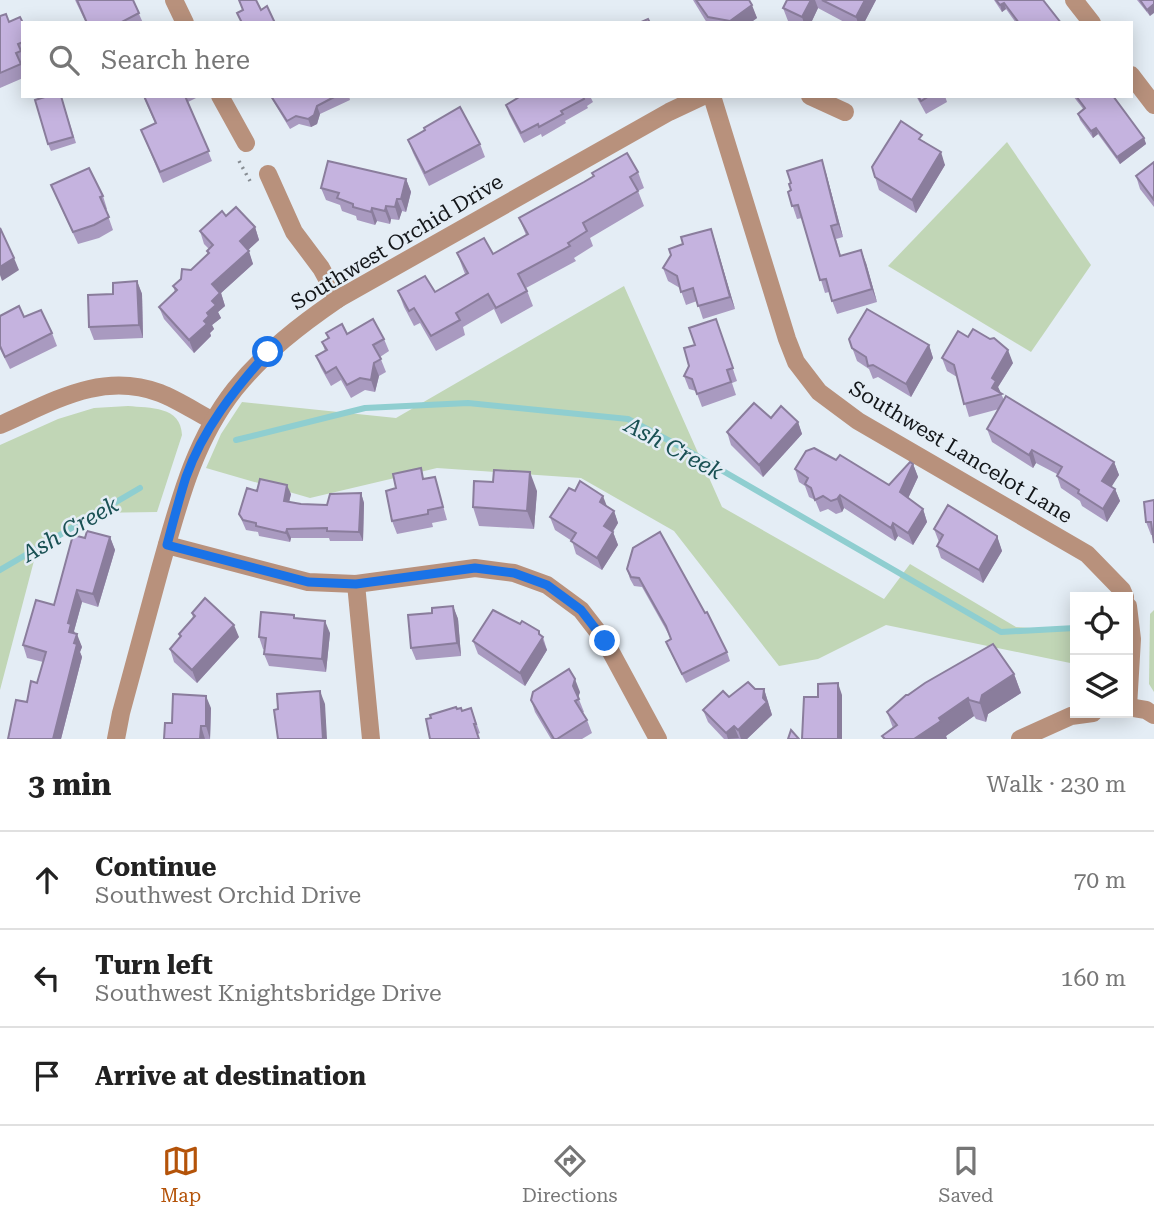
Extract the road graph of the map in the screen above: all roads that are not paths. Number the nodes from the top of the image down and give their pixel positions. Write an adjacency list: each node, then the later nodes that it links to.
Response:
1 (174, 0): 3 (street)
2 (1074, 0): 4 (street)
3 (184, 21)
4 (1090, 21)
5 (1133, 77): 10 (street)
6 (221, 98): 12 (street)
7 (699, 98): 14 (street, Southwest Orchid Drive)
8 (713, 98): 19 (street, Southwest Lancelot Lane)
9 (815, 98): 11 (street)
10 (1152, 99)
11 (845, 111)
12 (242, 151)
13 (268, 174): 14 (street)
14 (338, 299): 15 (street, Southwest Orchid Drive)
15 (213, 421): 16 (street); 17 (street, Southwest Orchid Drive)
16 (0, 425)
17 (167, 545): 18 (street); 23 (street, Southwest Orchid Drive)
18 (356, 584): 24 (street); 25 (street)
19 (1123, 592)
20 (1133, 708): 21 (street)
21 (1154, 715)
22 (1070, 716): 26 (street)
23 (117, 739)
24 (371, 739)
25 (658, 739)
26 (1020, 739)

